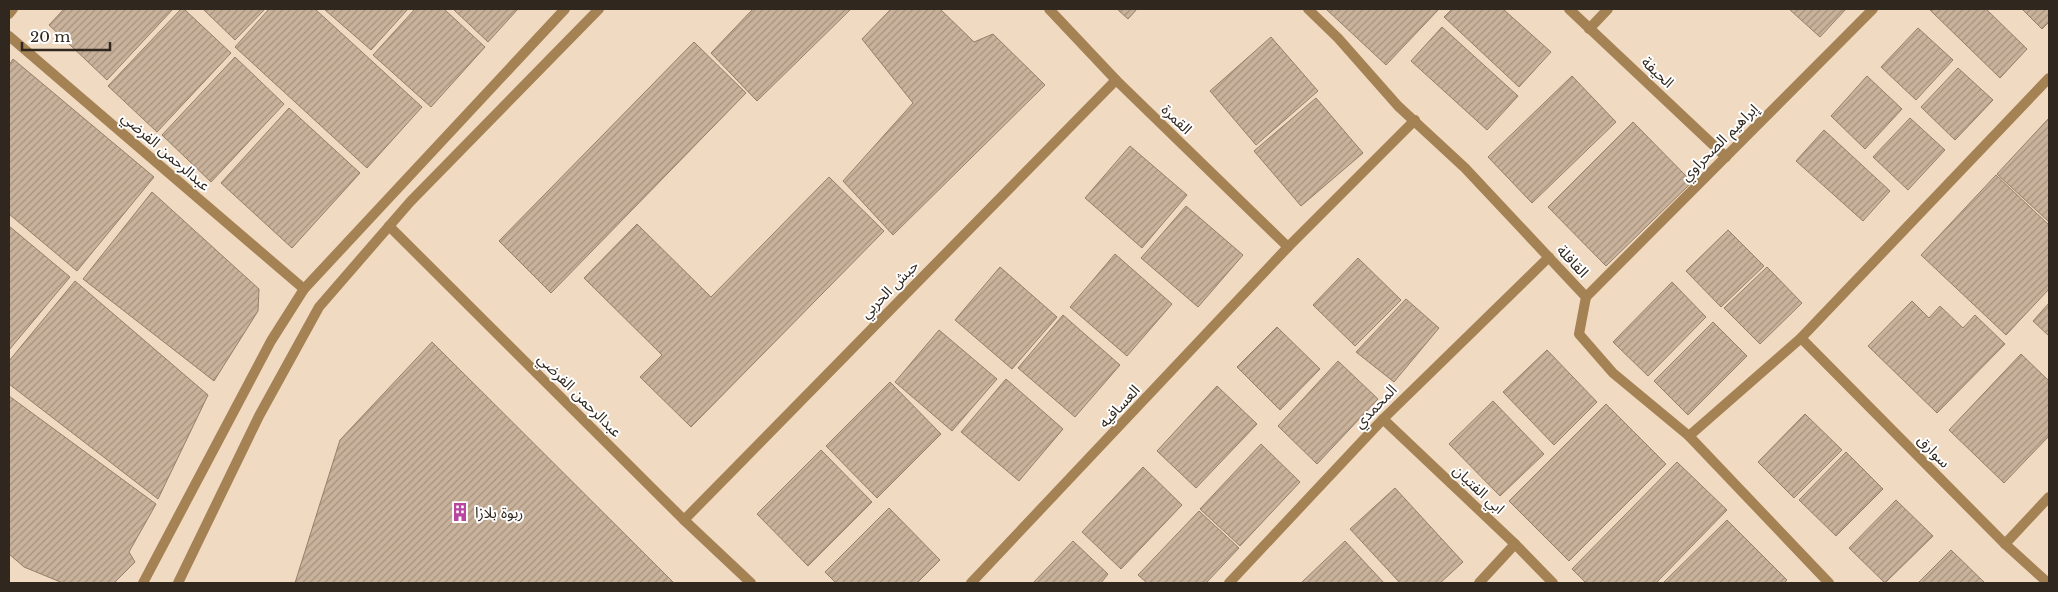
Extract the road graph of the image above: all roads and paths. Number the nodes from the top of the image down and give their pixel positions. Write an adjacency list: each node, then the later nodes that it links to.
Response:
1 (13, 9): 9 (street)
2 (565, 9): 19 (street)
3 (599, 9): 16 (street)
4 (1049, 9): 13 (street, القمرة)
5 (1308, 9): 14 (street, القافلة)
6 (1569, 9): 10 (street, الحيفة)
7 (1608, 9): 10 (street)
8 (1873, 9): 15 (street, إبراهيم الصحراوي)
9 (9, 14)
10 (1589, 29): 15 (street, الحيفة)
11 (9, 36): 19 (street, عبدالرحمن الفرضي)
12 (2049, 78): 21 (street)
13 (1116, 80): 17 (street, القمرة); 25 (street, حبش الحربي)
14 (1414, 120): 17 (street, العسافيه); 18 (street, القافلة)
15 (1726, 157): 20 (street, إبراهيم الصحراوي)
16 (390, 226): 25 (street, عبدالرحمن الفرضي); 29 (street)
17 (1288, 247): 31 (street, العسافيه)
18 (1549, 257): 20 (street, القافلة); 22 (street, المحمدي)
19 (304, 289): 28 (street)
20 (1586, 297): 23 (street, القافلة)
21 (1801, 338): 23 (street); 27 (street, سوارق)
22 (1383, 419): 26 (street, ابي الفتيان); 32 (street, المحمدي)
23 (1689, 436): 35 (street, القافلة)
24 (2049, 498): 27 (street)
25 (684, 520): 30 (street, عبدالرحمن الفرضي)
26 (1515, 544): 33 (street); 34 (street, ابي الفتيان)
27 (2005, 544): 36 (street, سوارق)
28 (143, 583)
29 (178, 583)
30 (751, 583)
31 (971, 583)
32 (1229, 583)
33 (1479, 583)
34 (1553, 583)
35 (1830, 583)
36 (2048, 583)

